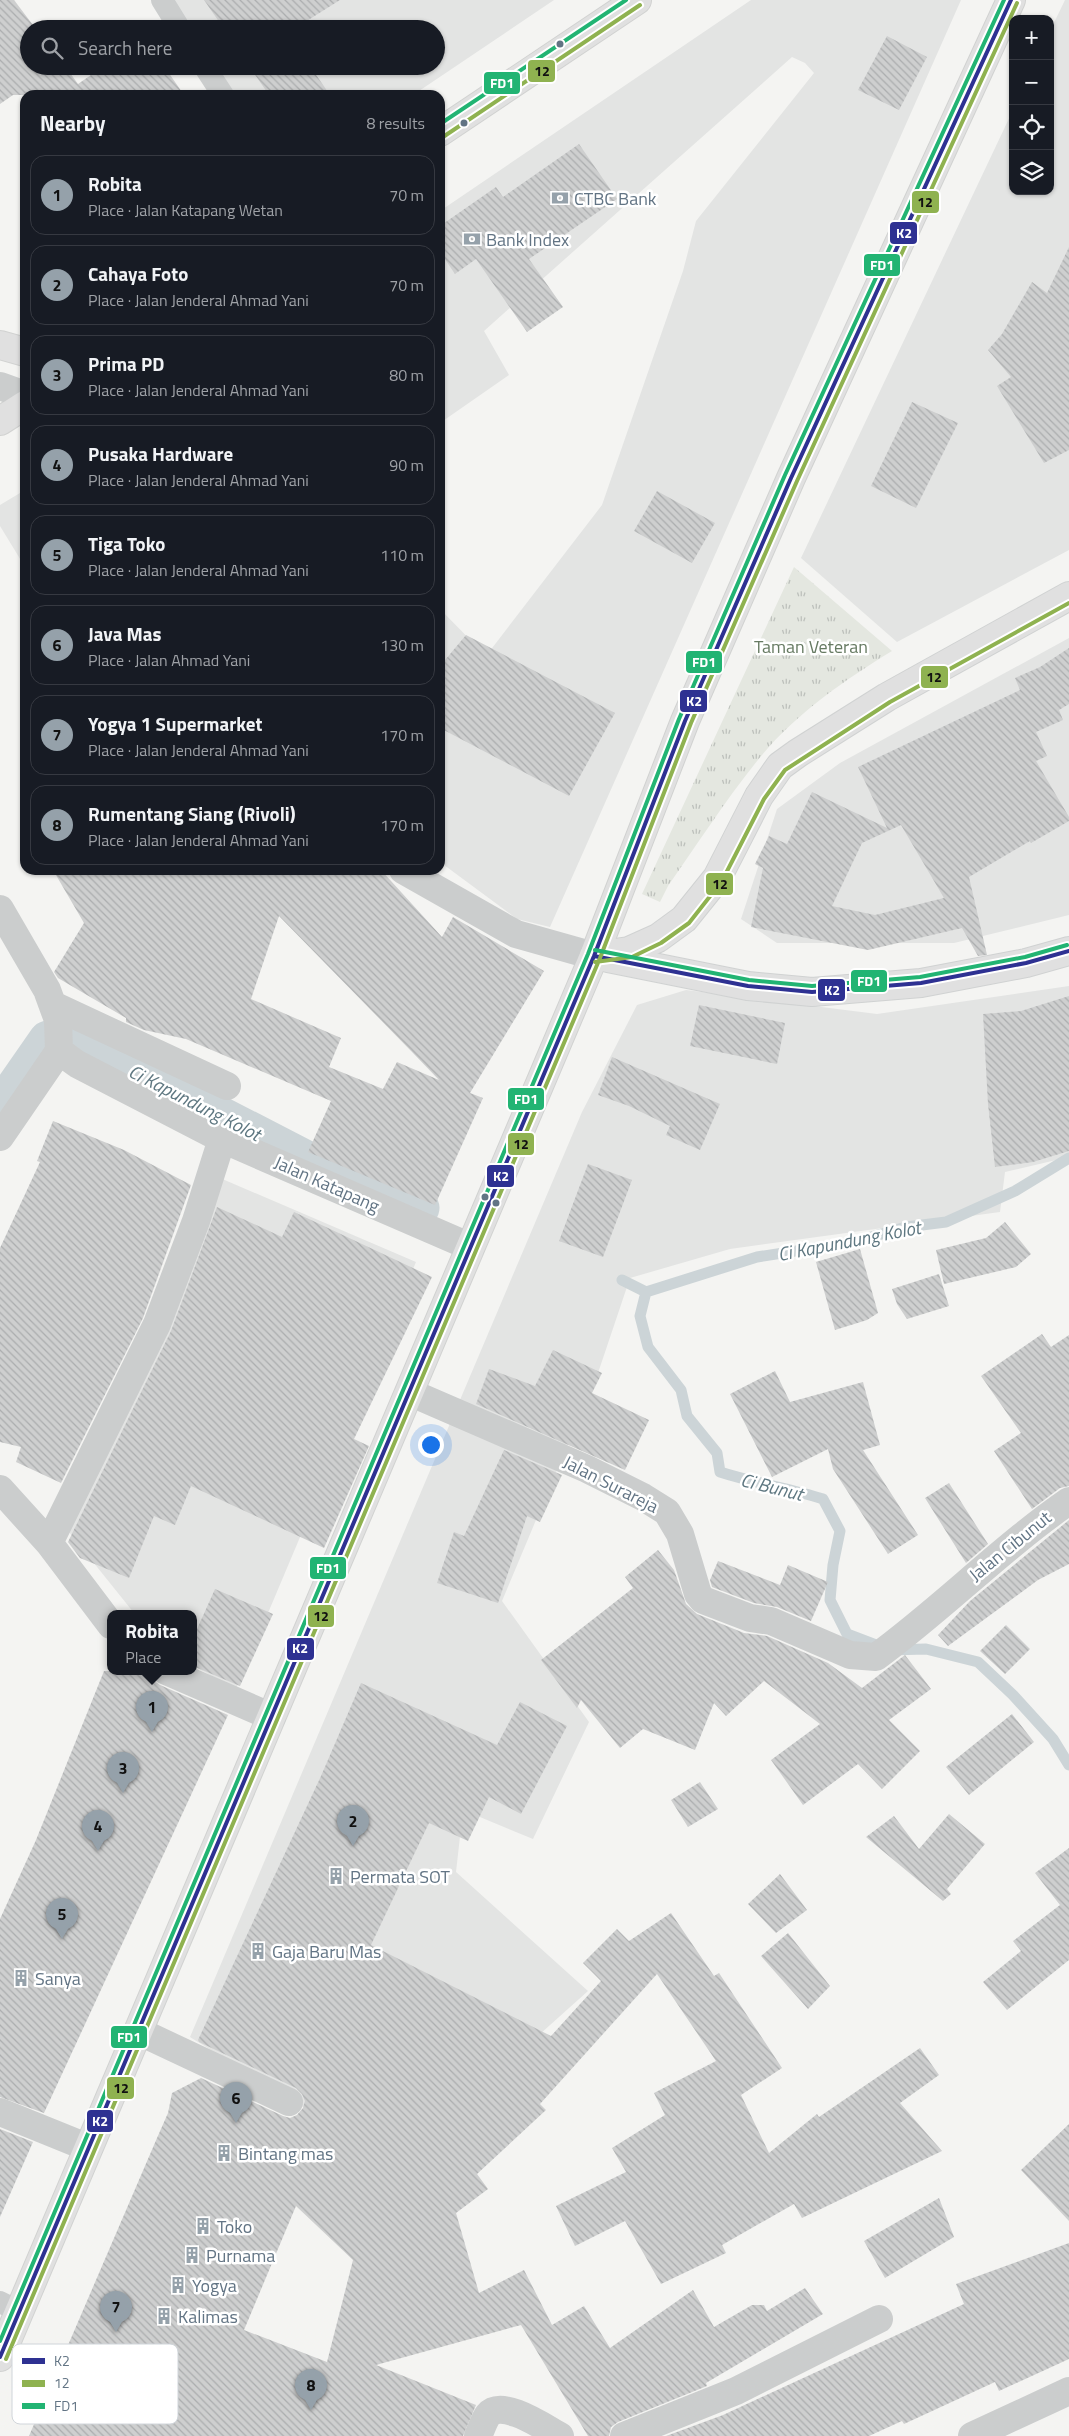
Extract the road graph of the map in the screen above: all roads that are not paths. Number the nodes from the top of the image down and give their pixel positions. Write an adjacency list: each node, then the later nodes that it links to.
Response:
1 (162, 0): 4 (lane)
2 (637, 0): 7 (main road)
3 (1011, 0): 18 (main road)
4 (174, 20)
5 (210, 75): 6 (lane)
6 (220, 90)
7 (445, 129)
8 (0, 345): 9 (main road)
9 (20, 351)
10 (0, 386): 11 (street)
11 (20, 393)
12 (20, 408): 13 (main road)
13 (0, 420)
14 (1069, 596): 18 (main road)
15 (412, 875): 18 (street)
16 (0, 909): 19 (street)
17 (1069, 951): 18 (main road)
18 (594, 956): 24 (main road)
19 (56, 1012): 20 (street); 21 (street)
20 (59, 1050): 22 (street); 23 (street, Jalan Katapang)
21 (227, 1086)
22 (0, 1138)
23 (222, 1138): 24 (street, Jalan Katapang); 28 (street)
24 (471, 1246): 25 (main road)
25 (409, 1392): 30 (street, Jalan Surareja); 32 (main road)
26 (0, 1489): 28 (street)
27 (1069, 1501): 30 (street, Jalan Cibunut)
28 (49, 1543): 29 (street)
29 (107, 1620)
30 (876, 1657)
31 (175, 1675): 32 (street)
32 (272, 1717): 33 (main road)
33 (138, 2031): 34 (street); 36 (main road)
34 (289, 2102)
35 (0, 2112): 36 (street)
36 (90, 2148): 37 (main road)
37 (10, 2307): 39 (main road)
38 (880, 2319): 43 (street)
39 (0, 2358)
40 (1069, 2391): 44 (street)
41 (478, 2436): 42 (street)
42 (560, 2436)
43 (624, 2436)
44 (972, 2436)

